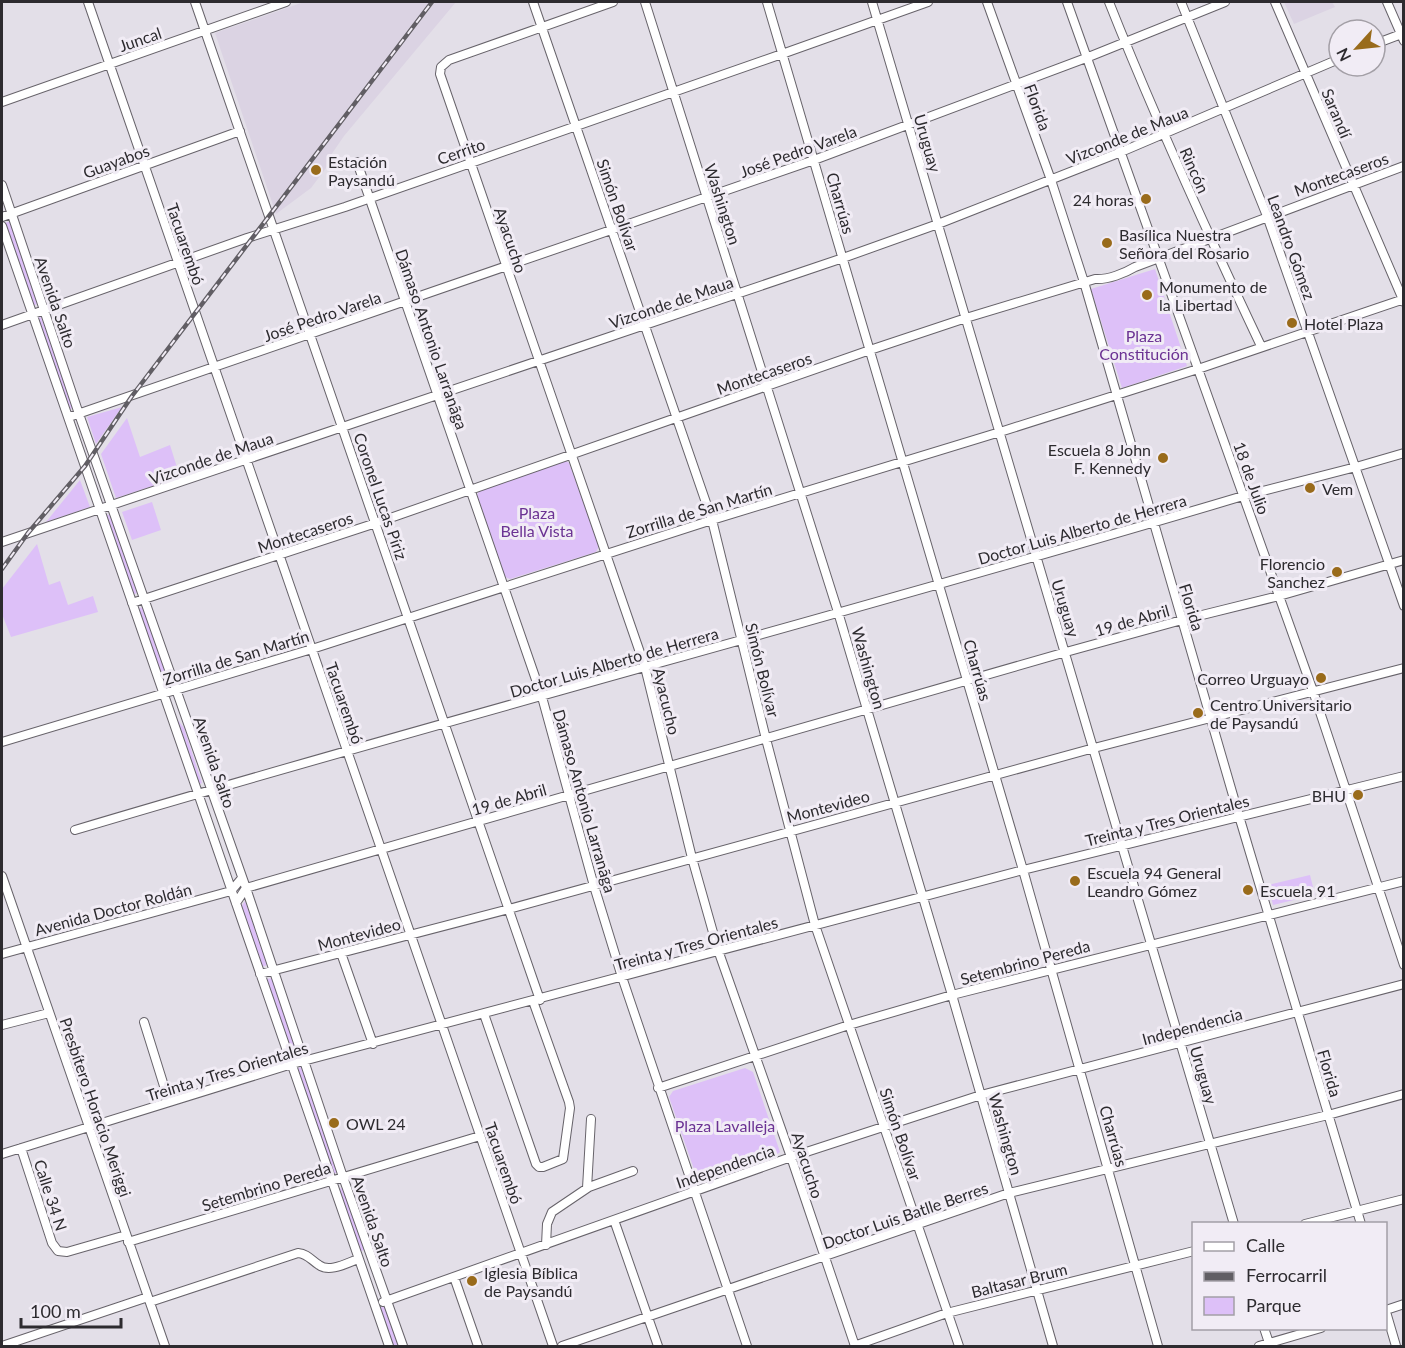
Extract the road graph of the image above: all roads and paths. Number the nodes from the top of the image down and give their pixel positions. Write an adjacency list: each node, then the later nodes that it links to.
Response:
1 (88, 2): 26 (street, Tacuarembó)
2 (195, 2): 20 (street, Coronel Lucas Píriz)
3 (286, 2): 20 (street, Juncal)
4 (533, 2): 19 (street, Simón Bolívar)
5 (613, 2): 19 (street)
6 (645, 2): 30 (street, Washington)
7 (766, 2): 24 (street, Charrúas)
8 (872, 2): 18 (street, Uruguay)
9 (928, 2): 18 (street, Cerrito)
10 (987, 2): 29 (street, Florida)
11 (1067, 2): 25 (street, 18 de Julio)
12 (1109, 2): 23 (street, Rincón)
13 (1181, 2): 17 (street, Leandro Gómez)
14 (1225, 2): 17 (street, José Pedro Varela)
15 (1275, 2): 28 (street, Sarandí)
16 (1387, 2): 21 (street)
17 (1187, 18): 23 (street, José Pedro Varela); 32 (street, Leandro Gómez)
18 (878, 20): 24 (street, Cerrito); 33 (street, Uruguay)
19 (542, 26): 34 (street, Simón Bolívar); 40 (street, Ayacucho)
20 (204, 31): 26 (street, Juncal); 35 (street, Coronel Lucas Píriz)
21 (1402, 36): 22 (street)
22 (1387, 40)
23 (1125, 42): 25 (street, José Pedro Varela); 36 (street, Rincón)
24 (782, 54): 30 (street, Cerrito); 38 (street, Charrúas)
25 (1086, 58): 29 (street, José Pedro Varela); 37 (street, 18 de Julio)
26 (110, 64): 31 (street, Juncal); 41 (street, Tacuarembó)
27 (1327, 64): 28 (street, Vizconde de Maua)
28 (1305, 73): 32 (street, Vizconde de Maua); 44 (street, Sarandí)
29 (1016, 84): 33 (street, José Pedro Varela); 43 (street, Florida)
30 (673, 91): 34 (street, Cerrito); 47 (street, Washington)
31 (2, 102)
32 (1225, 108): 36 (street, Vizconde de Maua); 49 (street, Leandro Gómez)
33 (909, 125): 38 (street, José Pedro Varela); 51 (street, Uruguay)
34 (576, 126): 40 (street, Cerrito); 54 (street, Simón Bolívar)
35 (240, 131): 41 (street, Guayabos); 53 (street, Coronel Lucas Píriz)
36 (1164, 135): 37 (street, Vizconde de Maua); 55 (street, Rincón)
37 (1121, 152): 43 (street, Vizconde de Maua); 57 (street, 18 de Julio)
38 (814, 160): 47 (street, José Pedro Varela); 56 (street, Charrúas)
39 (357, 162): 46 (street, Dámaso Antonio Larranãga)
40 (470, 162): 46 (street, Cerrito); 59 (street, Ayacucho)
41 (144, 166): 48 (street, Guayabos); 58 (street, Tacuarembó)
42 (1404, 166): 44 (street, Montecaseros)
43 (1051, 180): 51 (street, Vizconde de Maua); 60 (street, Florida)
44 (1352, 184): 49 (street, Montecaseros); 62 (street, Sarandí)
45 (2, 185): 48 (street, Avenida Salto)
46 (369, 197): 53 (street, Cerrito); 63 (street, Dámaso Antonio Larranãga)
47 (707, 198): 54 (street, José Pedro Varela); 61 (street, Washington)
48 (11, 213): 50 (street, Guayabos); 64 (street, Avenida Salto)
49 (1267, 216): 55 (street, Montecaseros); 69 (street, Leandro Gómez)
50 (2, 217)
51 (938, 224): 56 (street, Vizconde de Maua); 66 (street, Uruguay)
52 (2, 226): 65 (street, Avenida Salto)
53 (275, 229): 58 (street, Cerrito); 70 (street, Coronel Lucas Píriz)
54 (613, 230): 59 (street, José Pedro Varela); 68 (street, Simón Bolívar)
55 (1210, 239): 57 (street, Montecaseros); 71 (street, Rincón)
56 (843, 258): 61 (street, Vizconde de Maua); 72 (street, Charrúas)
57 (1159, 258): 60 (street, Montecaseros); 75 (street, 18 de Julio)
58 (179, 262): 64 (street, Cerrito); 74 (street, Tacuarembó)
59 (506, 267): 63 (street, José Pedro Varela); 73 (street, Ayacucho)
60 (1084, 282): 66 (street, Montecaseros); 77 (street, Florida)
61 (738, 294): 68 (street, Vizconde de Maua); 76 (street, Washington)
62 (1403, 300): 69 (street, Zorrilla de San Martín)
63 (405, 302): 70 (street, José Pedro Varela); 78 (street, Dámaso Antonio Larranãga)
64 (44, 309): 65 (street, Cerrito); 79 (street, Avenida Salto)
65 (32, 314): 67 (street, Cerrito); 80 (street, Avenida Salto)
66 (966, 318): 72 (street, Montecaseros); 83 (street, Uruguay)
67 (2, 325)
68 (646, 325): 73 (street, Vizconde de Maua); 81 (street, Simón Bolívar)
69 (1307, 330): 71 (street, Zorrilla de San Martín); 88 (street, Leandro Gómez)
70 (310, 334): 74 (street, José Pedro Varela); 82 (street, Coronel Lucas Píriz)
71 (1261, 346): 75 (street, Zorrilla de San Martín)
72 (870, 350): 76 (street, Montecaseros); 87 (street, Charrúas)
73 (539, 362): 78 (street, Vizconde de Maua); 85 (street, Ayacucho)
74 (215, 367): 79 (street, José Pedro Varela); 86 (street, Tacuarembó)
75 (1198, 369): 77 (street, Zorrilla de San Martín); 91 (street, 18 de Julio)
76 (767, 386): 81 (street, Montecaseros); 90 (street, Washington)
77 (1116, 395): 83 (street, Zorrilla de San Martín); 96 (street, Florida)
78 (438, 396): 82 (street, Vizconde de Maua); 89 (street, Dámaso Antonio Larranãga)
79 (79, 414): 80 (street, José Pedro Varela); 92 (street, Avenida Salto)
80 (69, 417): 93 (street, Avenida Salto)
81 (678, 417): 85 (street, Montecaseros); 94 (street, Simón Bolívar)
82 (343, 428): 86 (street, Vizconde de Maua); 95 (street, Coronel Lucas Píriz)
83 (1000, 432): 87 (street, Zorrilla de San Martín); 100 (street, Uruguay)
84 (1404, 453): 88 (street, Doctor Luis Alberto de Herrera)
85 (571, 454): 89 (street, Montecaseros); 98 (street, Ayacucho)
86 (247, 460): 92 (street, Vizconde de Maua); 99 (street, Tacuarembó)
87 (902, 460): 90 (street, Zorrilla de San Martín); 103 (street, Charrúas)
88 (1356, 467): 91 (street, Doctor Luis Alberto de Herrera); 102 (street, Leandro Gómez)
89 (470, 489): 95 (street, Montecaseros); 104 (street, Dámaso Antonio Larranãga)
90 (800, 492): 94 (street, Zorrilla de San Martín); 109 (street, Washington)
91 (1244, 496): 96 (street, Doctor Luis Alberto de Herrera); 105 (street, 18 de Julio)
92 (112, 506): 93 (street, Vizconde de Maua); 106 (street, Avenida Salto)
93 (100, 510): 97 (street, Vizconde de Maua); 107 (street, Avenida Salto)
94 (712, 520): 98 (street, Zorrilla de San Martín); 112 (street, Simón Bolívar)
95 (376, 523): 99 (street, Montecaseros); 110 (street, Coronel Lucas Píriz)
96 (1153, 523): 100 (street, Doctor Luis Alberto de Herrera); 111 (street, Florida)
97 (2, 542)
98 (606, 553): 104 (street, Zorrilla de San Martín); 115 (street, Ayacucho)
99 (279, 556): 106 (street, Montecaseros); 113 (street, Tacuarembó)
100 (1037, 556): 103 (street, Doctor Luis Alberto de Herrera); 114 (street, Uruguay)
101 (1404, 560): 102 (street, 19 de Abril)
102 (1389, 564): 105 (street, 19 de Abril); 108 (street, Leandro Gómez)
103 (939, 584): 109 (street, Doctor Luis Alberto de Herrera); 117 (street, Charrúas)
104 (504, 586): 110 (street, Zorrilla de San Martín); 121 (street, Dámaso Antonio Larranãga)
105 (1279, 596): 111 (street, 19 de Abril); 119 (street, 18 de Julio)
106 (144, 599): 107 (street, Montecaseros); 118 (street, Avenida Salto)
107 (132, 603): 120 (street, Avenida Salto)
108 (1404, 606)
109 (838, 612): 112 (street, Doctor Luis Alberto de Herrera); 122 (street, Washington)
110 (409, 618): 113 (street, Zorrilla de San Martín); 124 (street, Coronel Lucas Píriz)
111 (1182, 620): 114 (street, 19 de Abril); 123 (street, Florida)
112 (741, 640): 115 (street, Doctor Luis Alberto de Herrera); 125 (street, Simón Bolívar)
113 (312, 649): 118 (street, Zorrilla de San Martín); 128 (street, Tacuarembó)
114 (1066, 652): 117 (street, 19 de Abril); 127 (street, Uruguay)
115 (645, 667): 121 (street, Doctor Luis Alberto de Herrera); 129 (street, Ayacucho)
116 (1404, 668): 119 (street, Montevideo)
117 (967, 681): 122 (street, 19 de Abril); 130 (street, Charrúas)
118 (176, 690): 120 (street, Zorrilla de San Martín); 132 (street, Avenida Salto)
119 (1313, 691): 123 (street, Montevideo); 133 (street, 18 de Julio)
120 (163, 694): 126 (street, Zorrilla de San Martín); 134 (street, Avenida Salto)
121 (542, 697): 124 (street, Doctor Luis Alberto de Herrera); 135 (street, Dámaso Antonio Larranãga)
122 (867, 710): 125 (street, 19 de Abril); 136 (street, Washington)
123 (1210, 717): 127 (street, Montevideo); 137 (street, Florida)
124 (446, 723): 128 (street, Doctor Luis Alberto de Herrera); 138 (street, Coronel Lucas Píriz)
125 (766, 739): 129 (street, 19 de Abril); 140 (street, Simón Bolívar)
126 (2, 742)
127 (1094, 748): 130 (street, Montevideo); 143 (street, Uruguay)
128 (347, 750): 132 (street, Doctor Luis Alberto de Herrera); 144 (street, Tacuarembó)
129 (670, 766): 135 (street, 19 de Abril); 145 (street, Ayacucho)
130 (995, 775): 136 (street, Montevideo); 146 (street, Charrúas)
131 (1404, 776): 133 (street, Treinta y Tres Orientales)
132 (210, 789): 134 (street, Doctor Luis Alberto de Herrera); 141 (street, Avenida Salto)
133 (1347, 790): 137 (street, Treinta y Tres Orientales); 151 (street, 18 de Julio)
134 (197, 793): 139 (street, Doctor Luis Alberto de Herrera); 142 (street, Avenida Salto)
135 (569, 796): 138 (street, 19 de Abril); 150 (street, Dámaso Antonio Larranãga)
136 (894, 802): 140 (street, Montevideo); 154 (street, Washington)
137 (1239, 816): 143 (street, Treinta y Tres Orientales); 157 (street, Florida)
138 (479, 821): 144 (street, 19 de Abril); 156 (street, Coronel Lucas Píriz)
139 (75, 830)
140 (790, 831): 145 (street, Montevideo); 158 (street, Simón Bolívar)
141 (227, 838): 142 (street); 148 (street, Avenida Salto)
142 (214, 842): 153 (street, Avenida Salto)
143 (1122, 845): 146 (street, Treinta y Tres Orientales); 160 (street, Uruguay)
144 (381, 850): 152 (street, 19 de Abril); 159 (street, Tacuarembó)
145 (692, 858): 150 (street, Montevideo); 162 (street, Ayacucho)
146 (1023, 870): 154 (street, Treinta y Tres Orientales); 166 (street, Charrúas)
147 (2, 876): 161 (street, Presbítero Horacio Meriggi)
148 (242, 878): 152 (street, Avenida Salto); 153 (street)
149 (1404, 881): 151 (street, Setembrino Pereda)
150 (594, 886): 156 (street, Montevideo); 169 (street, Dámaso Antonio Larranãga)
151 (1377, 886): 157 (street, Setembrino Pereda); 165 (street, 18 de Julio)
152 (246, 888): 155 (street); 167 (street, Avenida Salto)
153 (231, 891): 155 (street, Avenida Salto); 161 (street, Avenida Doctor Roldán)
154 (922, 896): 158 (street, Treinta y Tres Orientales); 171 (street, Washington)
155 (236, 903): 168 (street, Avenida Salto)
156 (509, 909): 159 (street, Montevideo); 172 (street, Coronel Lucas Píriz)
157 (1269, 914): 160 (street, Setembrino Pereda); 173 (street, Florida)
158 (815, 924): 162 (street, Treinta y Tres Orientales); 178 (street, Simón Bolívar)
159 (411, 934): 163 (street, Montevideo); 179 (street, Tacuarembó)
160 (1151, 943): 166 (street, Setembrino Pereda); 180 (street, Uruguay)
161 (26, 947): 164 (street, Avenida Doctor Roldán); 174 (street, Presbítero Horacio Meriggi)
162 (718, 950): 169 (street, Treinta y Tres Orientales); 182 (street, Ayacucho)
163 (342, 953): 167 (street, Montevideo); 181 (street)
164 (2, 954)
165 (1404, 965)
166 (1052, 968): 171 (street, Setembrino Pereda); 185 (street, Charrúas)
167 (274, 970): 168 (street, Montevideo); 183 (street, Avenida Salto)
168 (260, 974): 184 (street, Avenida Salto)
169 (622, 977): 172 (street, Treinta y Tres Orientales); 186 (street, Dámaso Antonio Larranãga)
170 (1404, 984): 173 (street, Independencia)
171 (952, 995): 178 (street, Setembrino Pereda); 188 (street, Washington)
172 (536, 1000): 175 (street, Treinta y Tres Orientales); 175 (street, Coronel Lucas Píriz)
173 (1298, 1012): 180 (street, Independencia); 190 (street, Florida)
174 (49, 1013): 177 (street); 192 (street, Presbítero Horacio Meriggi)
175 (484, 1014): 179 (street, Treinta y Tres Orientales)
176 (144, 1022): 189 (street)
177 (2, 1025)
178 (849, 1025): 182 (street, Setembrino Pereda); 193 (street, Simón Bolívar)
179 (442, 1026): 181 (street, Treinta y Tres Orientales); 194 (street, Tacuarembó)
180 (1180, 1043): 185 (street, Independencia); 195 (street, Uruguay)
181 (373, 1044): 183 (street, Treinta y Tres Orientales)
182 (756, 1056): 186 (street, Setembrino Pereda); 198 (street, Ayacucho)
183 (305, 1062): 184 (street, Treinta y Tres Orientales); 201 (street, Avenida Salto)
184 (292, 1064): 189 (street, Treinta y Tres Orientales); 202 (street, Avenida Salto)
185 (1081, 1069): 188 (street, Independencia); 199 (street, Charrúas)
186 (658, 1088): 204 (street, Dámaso Antonio Larranãga)
187 (1404, 1094): 190 (street, Doctor Luis Batlle Berres)
188 (981, 1095): 193 (street, Independencia); 205 (street, Washington)
189 (169, 1102): 192 (street, Treinta y Tres Orientales)
190 (1328, 1115): 195 (street, Doctor Luis Batlle Berres); 207 (street, Florida)
191 (591, 1119): 203 (street)
192 (89, 1127): 196 (street, Treinta y Tres Orientales); 213 (street, Presbítero Horacio Meriggi)
193 (885, 1128): 198 (street, Independencia); 212 (street, Simón Bolívar)
194 (480, 1136): 201 (street, Setembrino Pereda); 216 (street, Tacuarembó)
195 (1210, 1143): 199 (street, Doctor Luis Batlle Berres); 209 (street, Uruguay)
196 (21, 1148): 197 (street, Treinta y Tres Orientales); 213 (street, Calle 34 N)
197 (2, 1154)
198 (791, 1157): 204 (street, Independencia); 218 (street, Ayacucho)
199 (1108, 1168): 205 (street, Doctor Luis Batlle Berres); 220 (street, Charrúas)
200 (633, 1171): 203 (street)
201 (343, 1177): 202 (street, Setembrino Pereda); 217 (street, Avenida Salto)
202 (331, 1181): 213 (street, Setembrino Pereda); 219 (street, Avenida Salto)
203 (587, 1188): 214 (street)
204 (694, 1191): 208 (street, Independencia); 223 (street, Dámaso Antonio Larranãga)
205 (1009, 1193): 212 (street, Doctor Luis Batlle Berres); 222 (street, Washington)
206 (1404, 1199): 207 (street)
207 (1357, 1211): 210 (street); 211 (street, Florida)
208 (614, 1220): 214 (street, Independencia); 231 (street)
209 (1233, 1222)
210 (1313, 1222)
211 (1360, 1222)
212 (917, 1224): 218 (street, Doctor Luis Batlle Berres); 229 (street, Simón Bolívar)
213 (127, 1238): 224 (street, Presbítero Horacio Meriggi)
214 (546, 1245): 216 (street, Independencia)
215 (1192, 1251): 220 (street, Baltasar Brum)
216 (522, 1254): 221 (street, Independencia); 241 (street, Tacuarembó)
217 (372, 1258): 219 (street); 225 (street, Avenida Salto)
218 (824, 1258): 223 (street, Doctor Luis Batlle Berres); 235 (street, Ayacucho)
219 (359, 1261): 224 (street); 227 (street, Avenida Salto)
220 (1136, 1264): 222 (street, Baltasar Brum); 247 (street, Charrúas)
221 (454, 1278): 225 (street, Independencia); 240 (street)
222 (1037, 1289): 229 (street, Baltasar Brum); 246 (street, Washington)
223 (728, 1290): 231 (street, Doctor Luis Batlle Berres); 244 (street, Dámaso Antonio Larranãga)
224 (149, 1299): 236 (street); 237 (street, Presbítero Horacio Meriggi)
225 (387, 1301): 227 (street, Independencia); 239 (street, Avenida Salto)
226 (1404, 1304): 228 (street)
227 (374, 1305): 238 (street, Avenida Salto)
228 (1387, 1311)
229 (947, 1313): 235 (street, Baltasar Brum); 245 (street, Simón Bolívar)
230 (1387, 1315): 249 (street)
231 (647, 1316): 242 (street, Doctor Luis Batlle Berres); 243 (street)
232 (1264, 1330): 234 (street)
233 (1318, 1330): 234 (street)
234 (1269, 1345): 248 (street)
235 (855, 1346)
236 (2, 1347)
237 (165, 1347)
238 (388, 1347)
239 (403, 1347)
240 (478, 1347)
241 (553, 1347)
242 (562, 1347)
243 (658, 1347)
244 (747, 1347)
245 (959, 1347)
246 (1053, 1347)
247 (1158, 1347)
248 (1259, 1347)
249 (1396, 1347)

